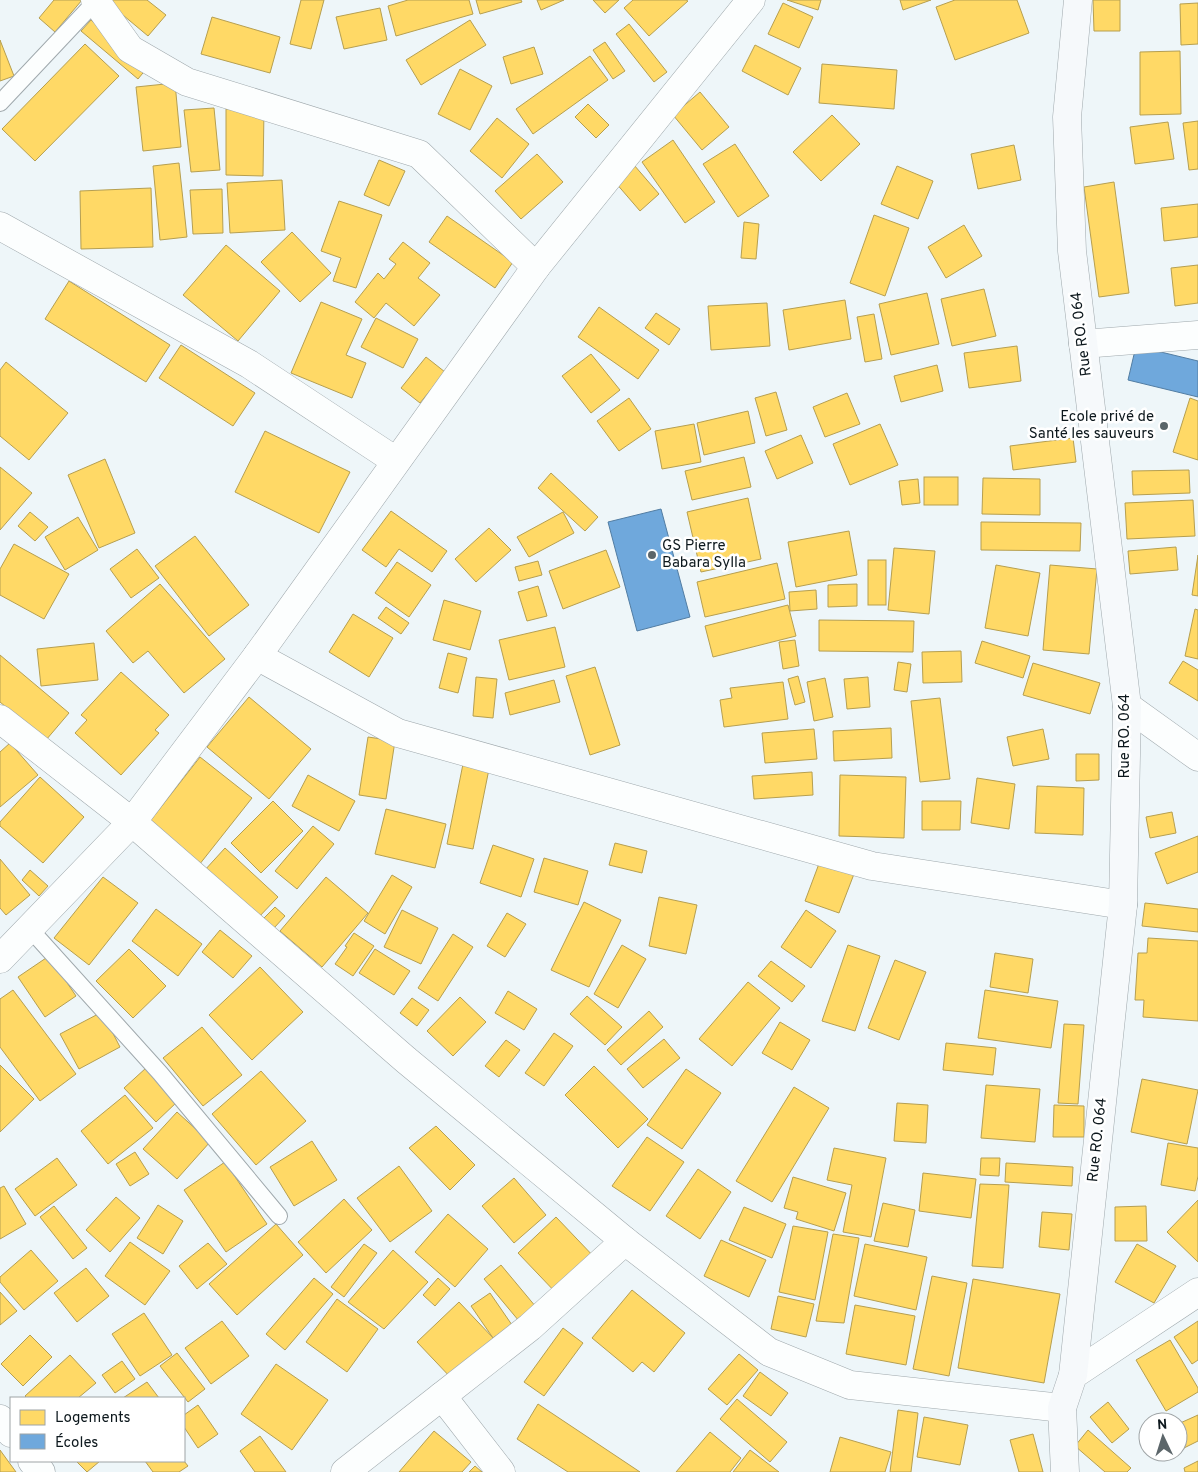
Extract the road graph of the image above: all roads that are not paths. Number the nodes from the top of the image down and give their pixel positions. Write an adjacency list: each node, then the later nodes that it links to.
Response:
1 (751, 0): 6 (street)
2 (1078, 0): 8 (street, Rue RO. 064)
3 (96, 1): 4 (lane); 6 (street)
4 (0, 103)
5 (0, 226): 9 (street)
6 (536, 267): 9 (street)
7 (1198, 334): 8 (street)
8 (1083, 344): 11 (street, Rue RO. 064)
9 (396, 462): 10 (street)
10 (257, 656): 14 (street); 15 (street)
11 (1127, 706): 13 (street); 15 (street, Rue RO. 064)
12 (0, 718): 14 (street)
13 (1198, 758)
14 (132, 822): 16 (street); 19 (street)
15 (1123, 905): 21 (street, Rue RO. 064)
16 (30, 929): 17 (street); 18 (lane)
17 (0, 960)
18 (279, 1216)
19 (625, 1240): 22 (street); 23 (street)
20 (1198, 1292): 21 (street)
21 (1073, 1375): 23 (street, Rue RO. 064)
22 (442, 1396): 28 (street); 29 (street)
23 (1062, 1408): 30 (street, Rue RO. 064)
24 (0, 1419): 25 (street)
25 (10, 1432)
26 (33, 1462): 27 (street)
27 (41, 1472)
28 (345, 1472)
29 (501, 1472)
30 (1065, 1472)

